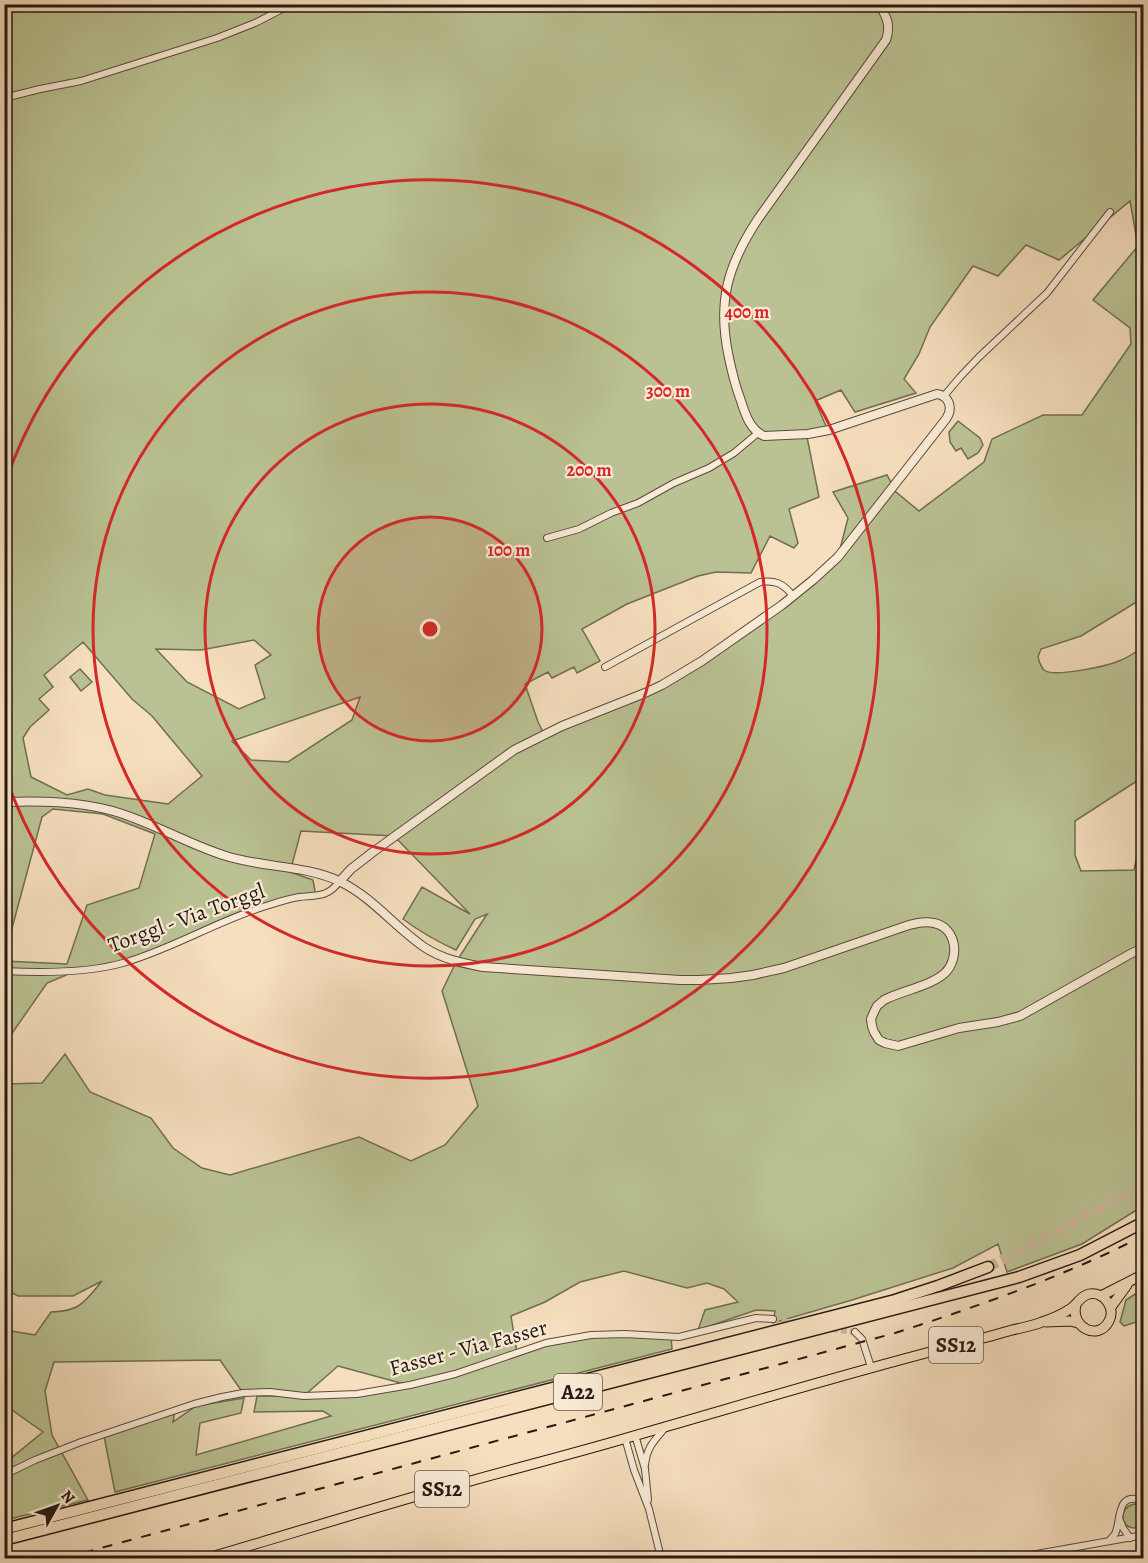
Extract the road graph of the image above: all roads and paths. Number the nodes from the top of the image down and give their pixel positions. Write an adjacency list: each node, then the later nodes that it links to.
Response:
1 (292, 4): 3 (street)
2 (879, 4): 6 (street)
3 (4, 98)
4 (1110, 212): 5 (street)
5 (944, 396): 6 (street); 8 (street)
6 (758, 433): 7 (street)
7 (547, 538)
8 (793, 596): 9 (street); 11 (street)
9 (604, 667)
10 (4, 802): 11 (street)
11 (340, 882): 12 (street); 13 (street, Torggl - Via Torggl)
12 (1143, 948)
13 (4, 971)
14 (1143, 1222): 37 (highway, A22)
15 (988, 1267): 34 (highway, A22)
16 (1143, 1274): 17 (main road, SS12)
17 (1129, 1282): 18 (main road, SS12); 20 (main road, SS12)
18 (1101, 1296): 19 (main road, SS12); 20 (main road)
19 (1076, 1305): 22 (main road, SS12); 23 (main road)
20 (1110, 1307): 23 (main road, SS12)
21 (773, 1319): 30 (street, Fasser - Via Fasser)
22 (1040, 1323): 23 (main road, SS12); 25 (main road, SS12)
23 (1078, 1323)
24 (855, 1332): 25 (street)
25 (871, 1367): 26 (main road, SS12)
26 (666, 1426): 27 (main road, SS12); 29 (street)
27 (635, 1436): 28 (main road, SS12); 29 (street)
28 (625, 1438): 32 (street); 39 (main road, SS12)
29 (645, 1469): 32 (street)
30 (4, 1475)
31 (1143, 1502): 33 (street)
32 (649, 1509): 40 (street)
33 (1119, 1517): 36 (street); 38 (street)
34 (4, 1529)
35 (1143, 1536): 36 (street)
36 (1130, 1538): 38 (street)
37 (4, 1540)
38 (1109, 1542): 41 (street)
39 (208, 1558)
40 (661, 1558)
41 (1014, 1558)

